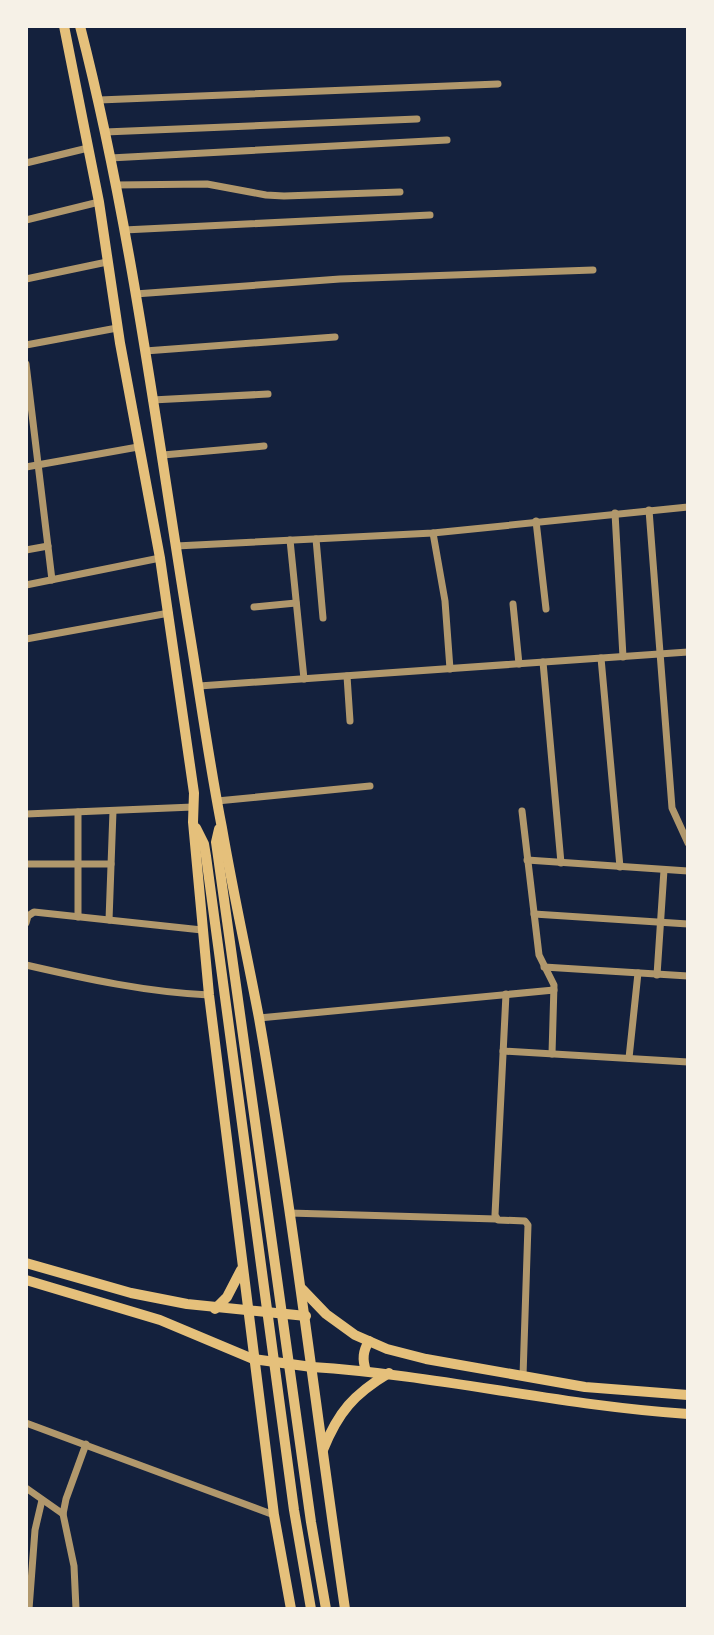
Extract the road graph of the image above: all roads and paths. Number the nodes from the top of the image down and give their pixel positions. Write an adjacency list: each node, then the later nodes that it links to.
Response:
1 (64, 26): 8 (main road)
2 (80, 26): 4 (main road)
3 (498, 84): 4 (street)
4 (99, 100): 6 (main road)
5 (417, 119): 6 (street)
6 (105, 132): 9 (main road)
7 (447, 140): 9 (street)
8 (88, 148): 10 (street); 13 (main road)
9 (110, 159): 11 (main road)
10 (26, 163)
11 (115, 186): 12 (street); 16 (main road)
12 (400, 192)
13 (99, 202): 15 (street); 17 (main road)
14 (430, 215): 16 (street)
15 (26, 220)
16 (124, 230): 19 (main road)
17 (107, 262): 20 (main road); 21 (street)
18 (593, 270): 22 (street)
19 (131, 275): 20 (main road); 22 (main road)
20 (109, 276): 24 (main road)
21 (26, 279)
22 (135, 294): 23 (main road)
23 (139, 317): 24 (main road); 27 (main road)
24 (117, 324): 26 (street); 32 (main road)
25 (335, 337): 27 (street)
26 (26, 345)
27 (145, 351): 30 (main road)
28 (26, 364): 34 (street)
29 (268, 394): 30 (street)
30 (152, 400): 33 (main road)
31 (264, 446): 33 (street)
32 (138, 447): 34 (street); 46 (main road)
33 (163, 455): 44 (main road)
34 (38, 465): 35 (street); 43 (street)
35 (26, 467)
36 (688, 508): 37 (street)
37 (649, 510): 38 (street); 57 (street)
38 (615, 513): 39 (street); 58 (street)
39 (536, 521): 40 (street); 52 (street)
40 (433, 533): 42 (street); 62 (street)
41 (290, 540): 42 (street); 44 (street); 49 (street)
42 (316, 540): 54 (street)
43 (48, 546): 45 (street); 47 (street)
44 (176, 546): 65 (main road)
45 (26, 550)
46 (160, 558): 47 (street); 53 (main road)
47 (52, 580): 48 (street)
48 (26, 585)
49 (296, 603): 51 (street); 64 (street)
50 (513, 604): 61 (street)
51 (254, 607)
52 (546, 609)
53 (169, 612): 55 (street); 69 (main road)
54 (323, 618)
55 (26, 639)
56 (688, 652): 57 (street)
57 (659, 654): 58 (street); 76 (street)
58 (623, 657): 59 (street)
59 (601, 658): 60 (street); 82 (street)
60 (543, 662): 61 (street); 78 (street)
61 (519, 664): 62 (street)
62 (450, 668): 63 (street)
63 (348, 676): 64 (street); 66 (street)
64 (304, 679): 65 (street)
65 (199, 686): 68 (main road)
66 (350, 721)
67 (370, 786): 68 (street)
68 (217, 801): 75 (main road)
69 (193, 807): 70 (street); 74 (main road)
70 (113, 811): 72 (street); 80 (street)
71 (522, 811): 77 (street)
72 (78, 812): 73 (street); 81 (street)
73 (26, 814)
74 (193, 822): 91 (main road); 134 (main road)
75 (221, 824): 100 (main road); 135 (main road)
76 (688, 843)
77 (527, 860): 78 (street); 85 (street)
78 (561, 863): 82 (street)
79 (26, 864): 81 (street)
80 (111, 864): 81 (street); 87 (street)
81 (78, 865): 86 (street)
82 (620, 867): 83 (street)
83 (664, 870): 84 (street); 89 (street)
84 (688, 871)
85 (534, 914): 89 (street); 93 (street)
86 (78, 917): 87 (street); 88 (street)
87 (109, 920): 91 (street)
88 (26, 923)
89 (660, 923): 90 (street); 95 (street)
90 (688, 925)
91 (202, 929): 99 (main road)
92 (26, 965): 99 (street)
93 (544, 967): 94 (street); 97 (street)
94 (638, 973): 95 (street); 103 (street)
95 (657, 975): 96 (street)
96 (688, 976)
97 (554, 990): 98 (street); 102 (street)
98 (506, 994): 100 (street); 101 (street)
99 (209, 995): 108 (main road)
100 (258, 1018): 105 (main road)
101 (503, 1051): 102 (street); 106 (street)
102 (552, 1054): 103 (street)
103 (629, 1058): 104 (street)
104 (688, 1062)
105 (289, 1213): 106 (street); 110 (main road)
106 (496, 1219): 119 (street)
107 (26, 1263): 111 (main road)
108 (242, 1267): 111 (main road); 112 (main road)
109 (26, 1280): 115 (main road)
110 (302, 1289): 113 (main road); 114 (main road)
111 (215, 1309): 112 (main road)
112 (247, 1312): 113 (main road); 115 (main road)
113 (306, 1315): 116 (main road)
114 (369, 1341): 117 (main road); 119 (main road)
115 (253, 1359): 116 (main road); 128 (main road)
116 (312, 1367): 117 (main road); 124 (main road)
117 (366, 1371): 118 (main road)
118 (389, 1373): 121 (main road); 124 (main road)
119 (523, 1376): 120 (main road)
120 (688, 1395)
121 (688, 1414)
122 (26, 1423): 123 (street)
123 (86, 1444): 127 (street); 128 (street)
124 (322, 1453): 136 (main road)
125 (26, 1488): 126 (street)
126 (42, 1500): 127 (street); 130 (street)
127 (63, 1514): 132 (street)
128 (274, 1515): 133 (main road)
129 (26, 1530): 130 (street)
130 (36, 1531): 131 (street)
131 (29, 1609)
132 (76, 1609)
133 (291, 1609)
134 (311, 1609)
135 (326, 1609)
136 (345, 1609)

